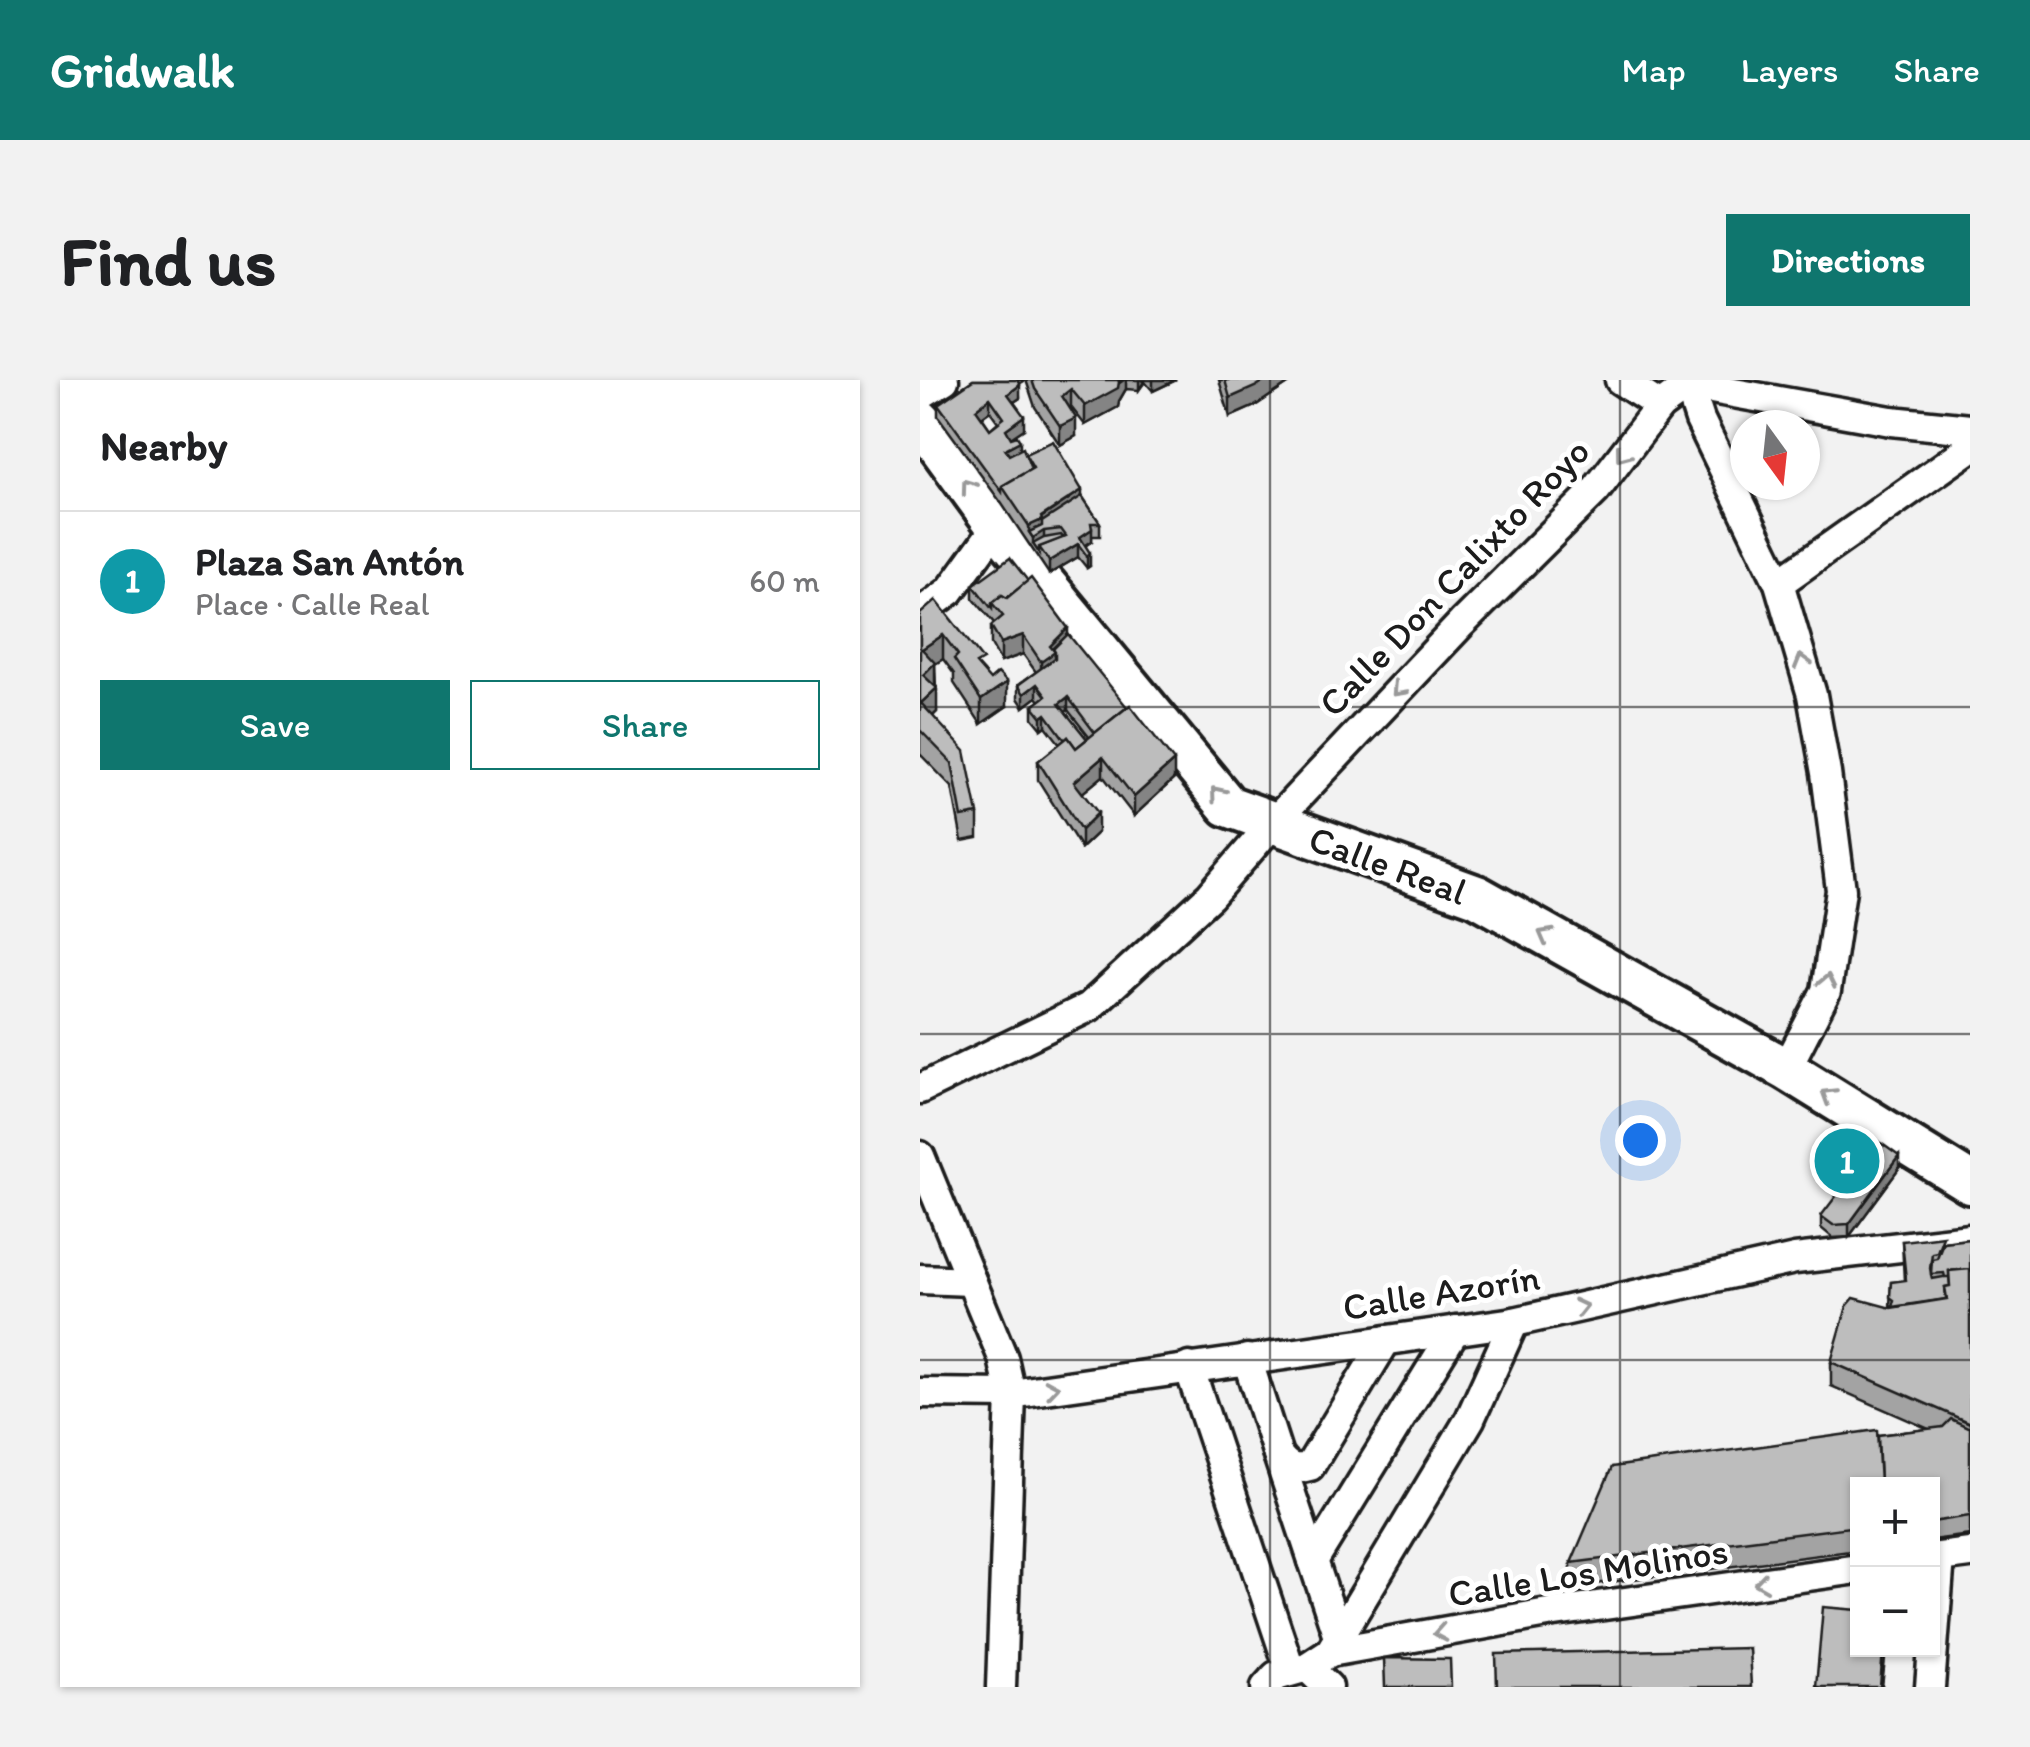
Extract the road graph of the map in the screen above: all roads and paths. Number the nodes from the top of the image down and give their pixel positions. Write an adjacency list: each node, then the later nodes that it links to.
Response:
1 (944, 380): 4 (street)
2 (1620, 380): 5 (street)
3 (1688, 382): 5 (street, Calle Don Calixto Royo); 7 (street); 10 (street)
4 (920, 394)
5 (1660, 406): 12 (street, Calle Don Calixto Royo, one-way to 12)
6 (920, 420): 9 (street, Calle Real, one-way to 6)
7 (1970, 429)
8 (1970, 448): 10 (street)
9 (997, 526): 11 (street); 12 (street, Calle Real, one-way to 9)
10 (1779, 583): 13 (street, one-way to 10)
11 (920, 614)
12 (1273, 822): 13 (street, Calle Real, one-way to 12); 14 (street, Calle Don Calixto Royo)
13 (1786, 1069): 16 (street, Calle Real, one-way to 13)
14 (920, 1088)
15 (920, 1156): 19 (street)
16 (1970, 1184)
17 (1970, 1240): 20 (street, Calle Azorín, one-way to 17)
18 (920, 1279): 19 (street)
19 (972, 1281): 26 (street)
20 (1514, 1322): 21 (street, Calle Azorín); 33 (street)
21 (1454, 1330): 22 (street, Calle Azorín); 30 (street)
22 (1386, 1340): 23 (street, Calle Azorín); 27 (street)
23 (1248, 1359): 24 (street, Calle Azorín); 27 (street)
24 (1188, 1367): 26 (street, Calle Azorín, one-way to 24); 33 (street)
25 (920, 1393): 26 (street, Calle Azorín)
26 (1011, 1394): 34 (street)
27 (1278, 1455): 30 (street)
28 (1970, 1553): 29 (street)
29 (1940, 1557)
30 (1313, 1561): 33 (street)
31 (1936, 1567): 37 (street)
32 (1850, 1570): 33 (street, Calle Los Molinos, one-way to 33)
33 (1301, 1665): 35 (street, Calle Los Molinos); 36 (street)
34 (1001, 1687)
35 (1246, 1687)
36 (1328, 1687)
37 (1930, 1687)

